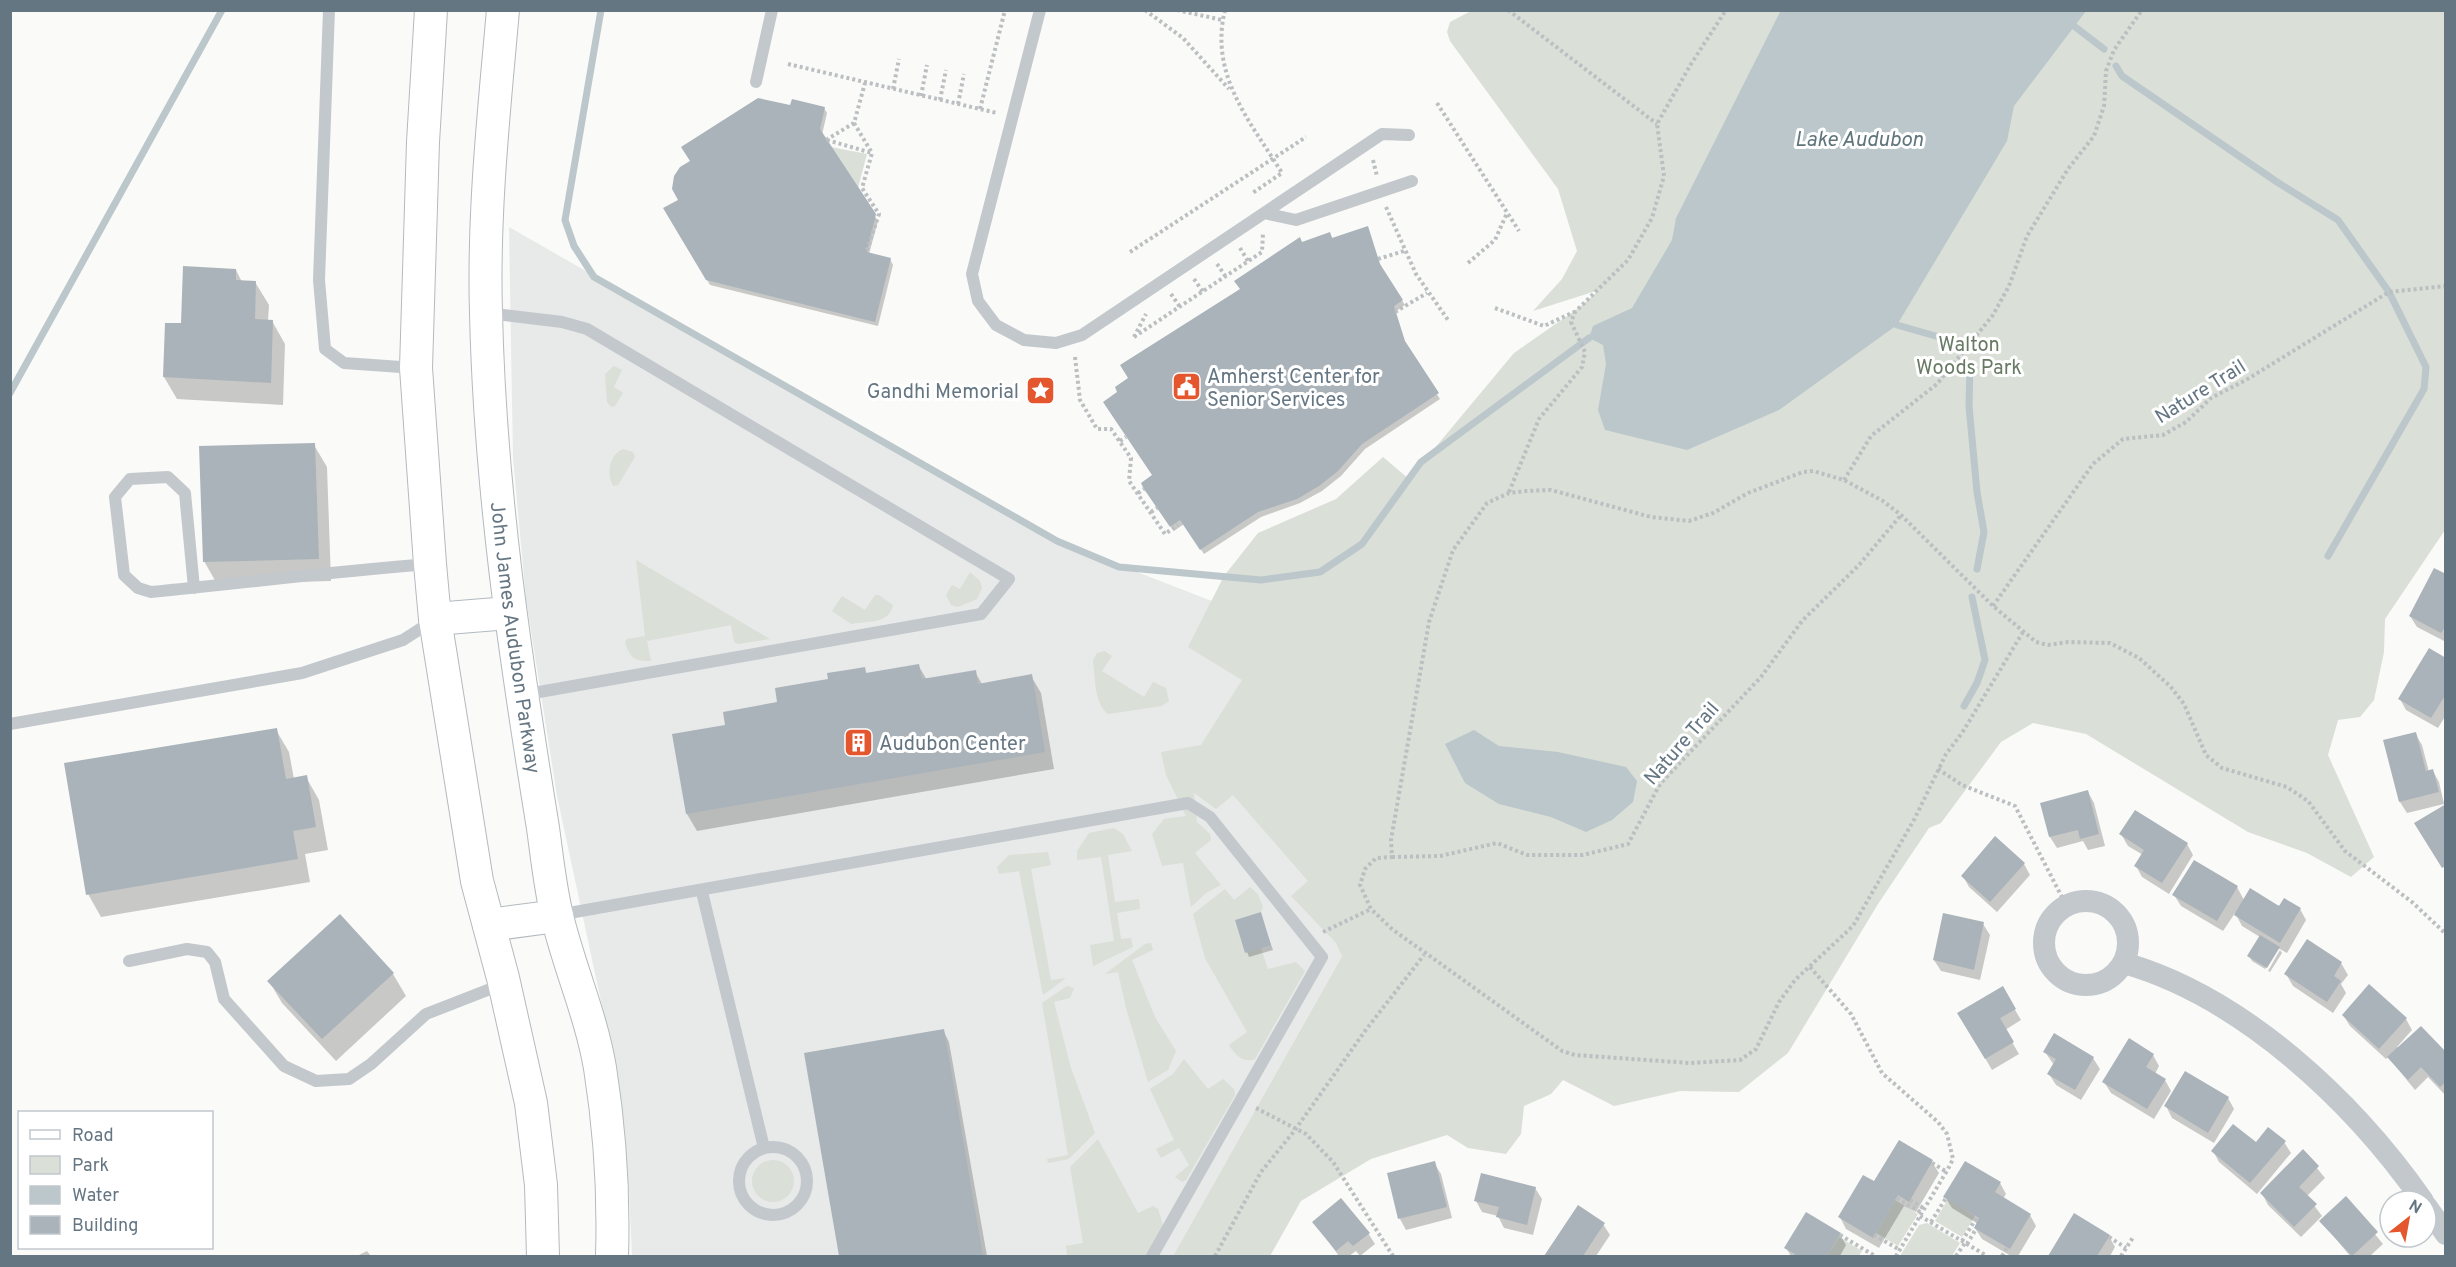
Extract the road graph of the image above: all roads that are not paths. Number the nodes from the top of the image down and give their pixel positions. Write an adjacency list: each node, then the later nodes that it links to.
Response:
1 (328, 10): 11 (lane)
2 (431, 10): 11 (main road)
3 (503, 10): 10 (main road, John James Audubon Parkway)
4 (772, 10): 6 (lane)
5 (1040, 10): 9 (lane)
6 (756, 82)
7 (1409, 135): 9 (lane)
8 (1412, 181): 9 (lane)
9 (1264, 213)
10 (486, 313): 14 (main road, John James Audubon Parkway); 16 (lane)
11 (416, 368): 12 (main road)
12 (430, 564): 13 (lane); 15 (main road)
13 (194, 588): 13 (lane)
14 (508, 613): 15 (main road); 16 (main road, John James Audubon Parkway)
15 (435, 620): 17 (lane); 20 (main road)
16 (521, 695): 19 (main road, John James Audubon Parkway)
17 (10, 724)
18 (702, 892): 19 (lane); 24 (lane); 28 (lane)
19 (557, 915): 20 (main road); 27 (main road, John James Audubon Parkway)
20 (489, 925): 23 (main road)
21 (129, 961): 23 (lane)
22 (2124, 963): 22 (street); 25 (street)
23 (504, 983): 26 (main road)
24 (764, 1148): 24 (lane)
25 (2413, 1189)
26 (543, 1257)
27 (612, 1257)
28 (1152, 1257)

